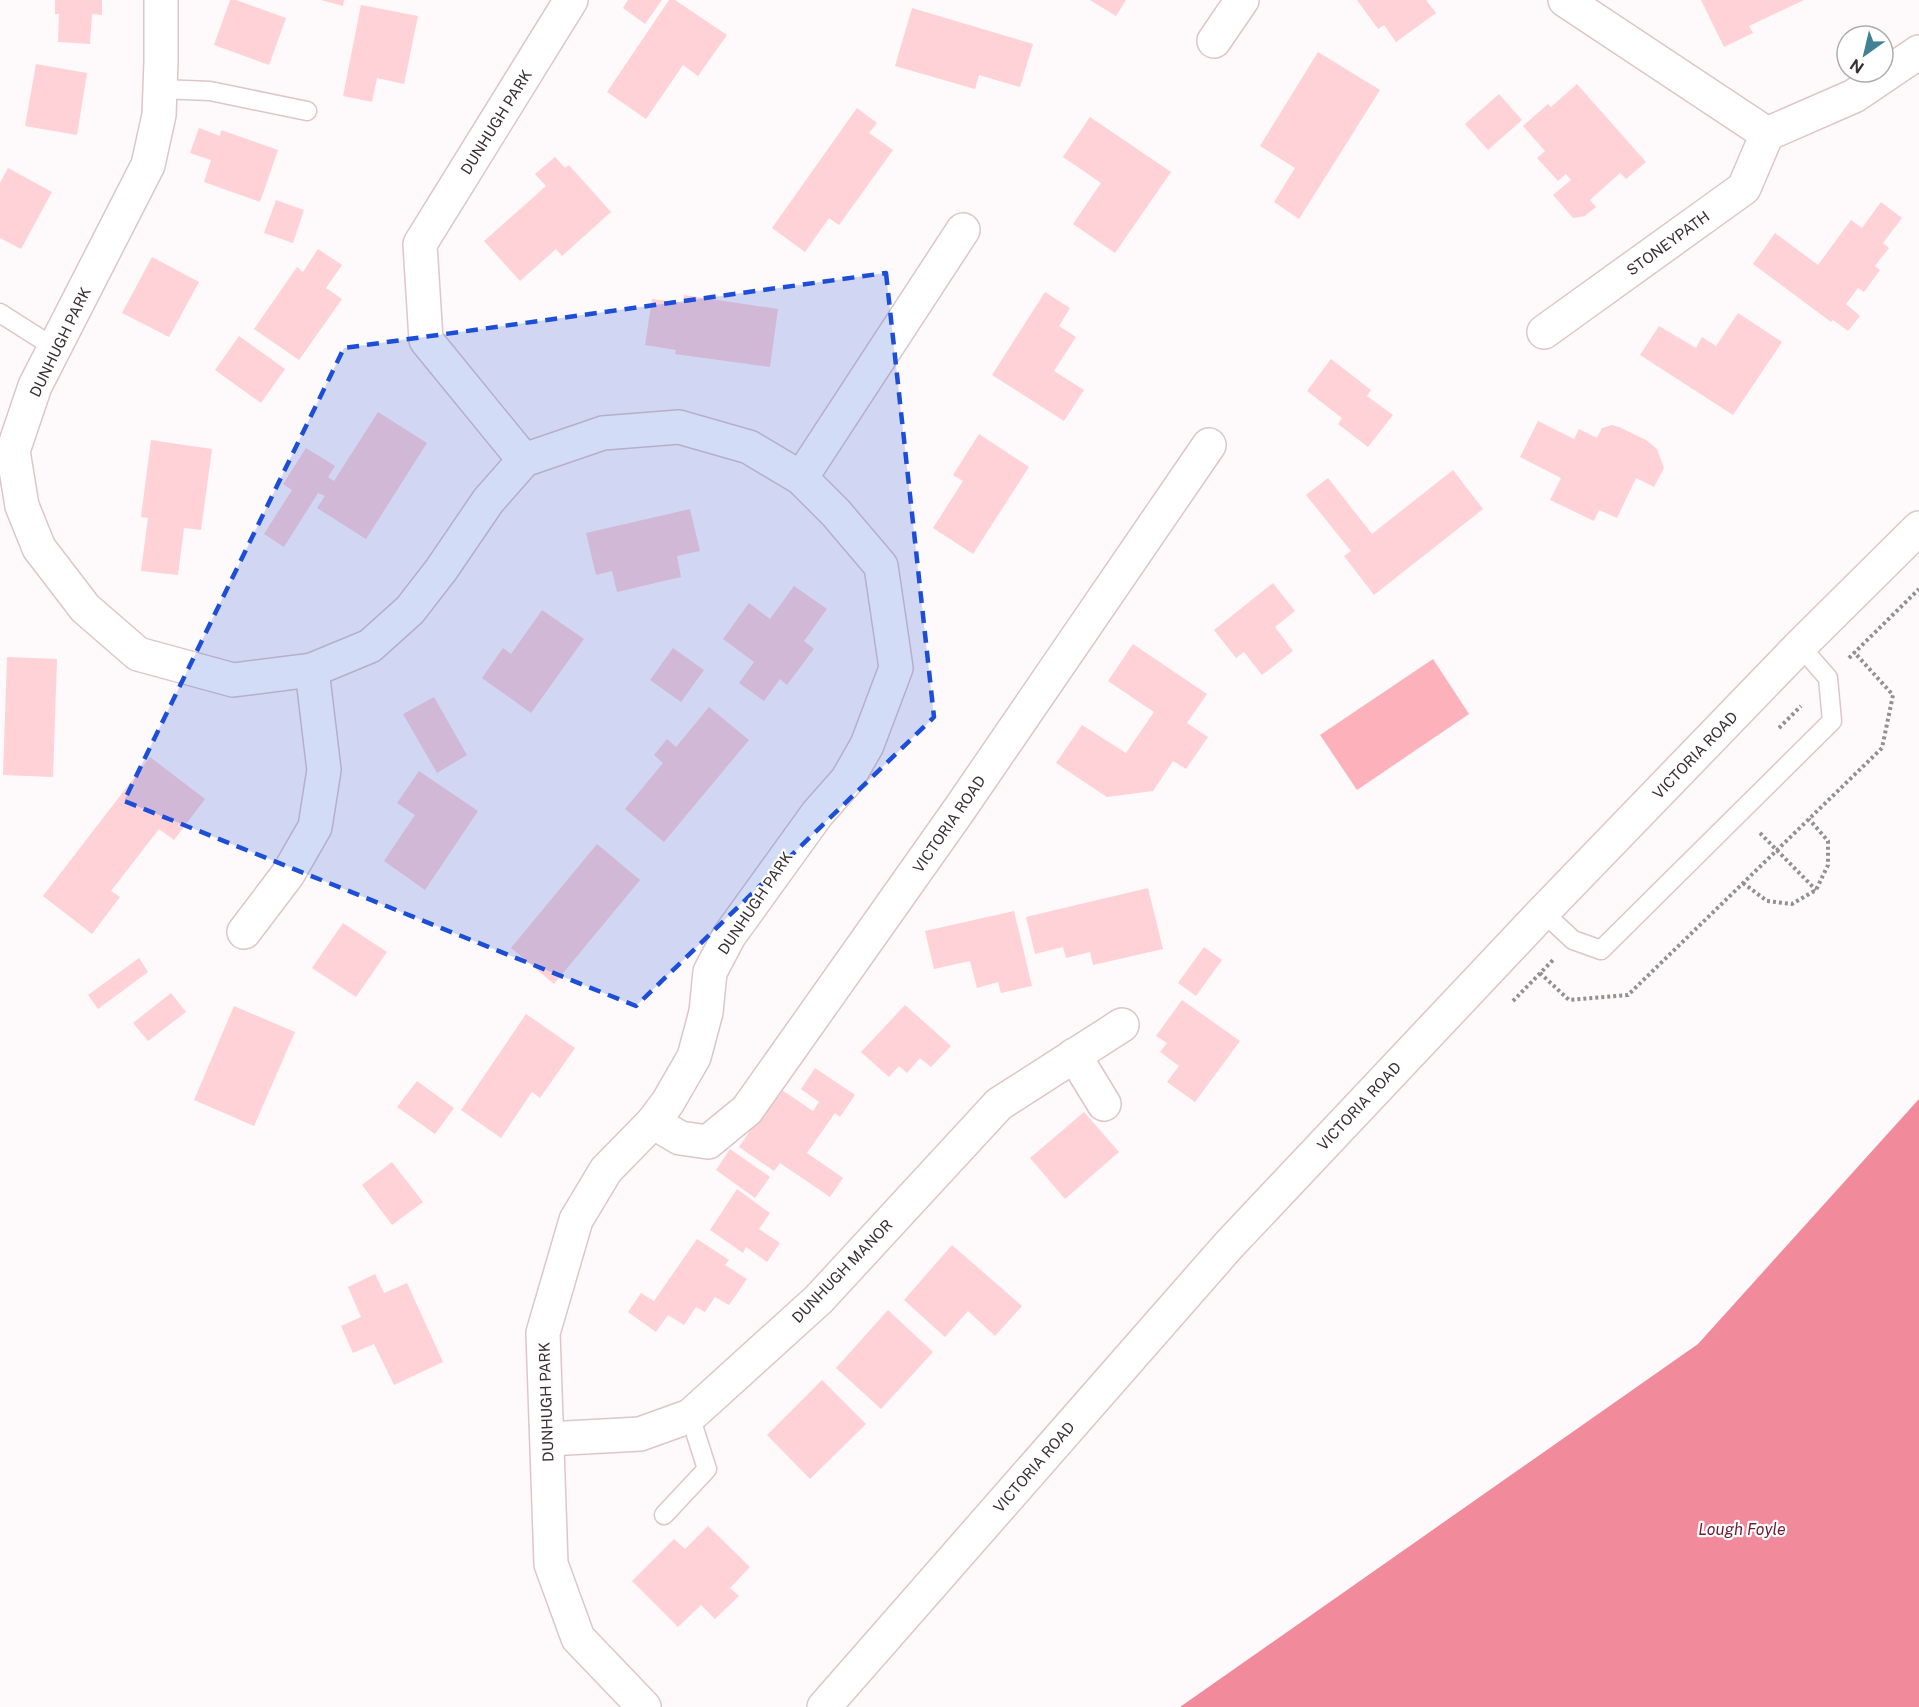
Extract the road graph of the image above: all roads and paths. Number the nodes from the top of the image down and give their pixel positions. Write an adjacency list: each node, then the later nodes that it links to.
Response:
1 (160, 0): 7 (main road, DUNHUGH PARK)
2 (571, 0): 15 (main road, DUNHUGH PARK)
3 (1242, 0): 5 (main road)
4 (1564, 0): 9 (main road)
5 (1214, 41)
6 (1919, 52): 9 (main road)
7 (160, 89): 8 (lane); 13 (main road, DUNHUGH PARK)
8 (307, 111)
9 (1767, 134): 12 (main road, STONEYPATH)
10 (963, 230): 16 (main road)
11 (0, 313): 13 (lane)
12 (1544, 332)
13 (55, 348): 21 (main road, DUNHUGH PARK)
14 (1209, 445): 37 (main road, VICTORIA ROAD)
15 (524, 460): 16 (main road, DUNHUGH PARK); 21 (main road, DUNHUGH PARK)
16 (801, 478): 37 (main road, DUNHUGH PARK)
17 (1919, 528): 19 (main road, VICTORIA ROAD)
18 (1919, 589): 20 (path)
19 (1800, 646): 22 (lane); 29 (main road, VICTORIA ROAD)
20 (1854, 652): 22 (path); 25 (path)
21 (312, 670): 30 (main road)
22 (1828, 678): 23 (path); 24 (lane)
23 (1773, 735)
24 (1740, 812): 26 (path); 31 (lane)
25 (1809, 819): 26 (path); 28 (path)
26 (1777, 850): 27 (path); 28 (path)
27 (1743, 883): 28 (path); 32 (path)
28 (1816, 890)
29 (1544, 912): 31 (lane); 42 (main road, VICTORIA ROAD)
30 (244, 932)
31 (1573, 940): 32 (path)
32 (1540, 973): 33 (path)
33 (1507, 1007)
34 (1122, 1025): 35 (main road, DUNHUGH MANOR)
35 (1074, 1055): 36 (main road); 38 (main road, DUNHUGH MANOR)
36 (1104, 1104)
37 (653, 1122): 39 (main road, DUNHUGH PARK)
38 (690, 1416): 39 (main road, DUNHUGH MANOR); 40 (lane)
39 (548, 1439): 41 (main road, DUNHUGH PARK)
40 (664, 1515)
41 (644, 1707)
42 (824, 1707)

